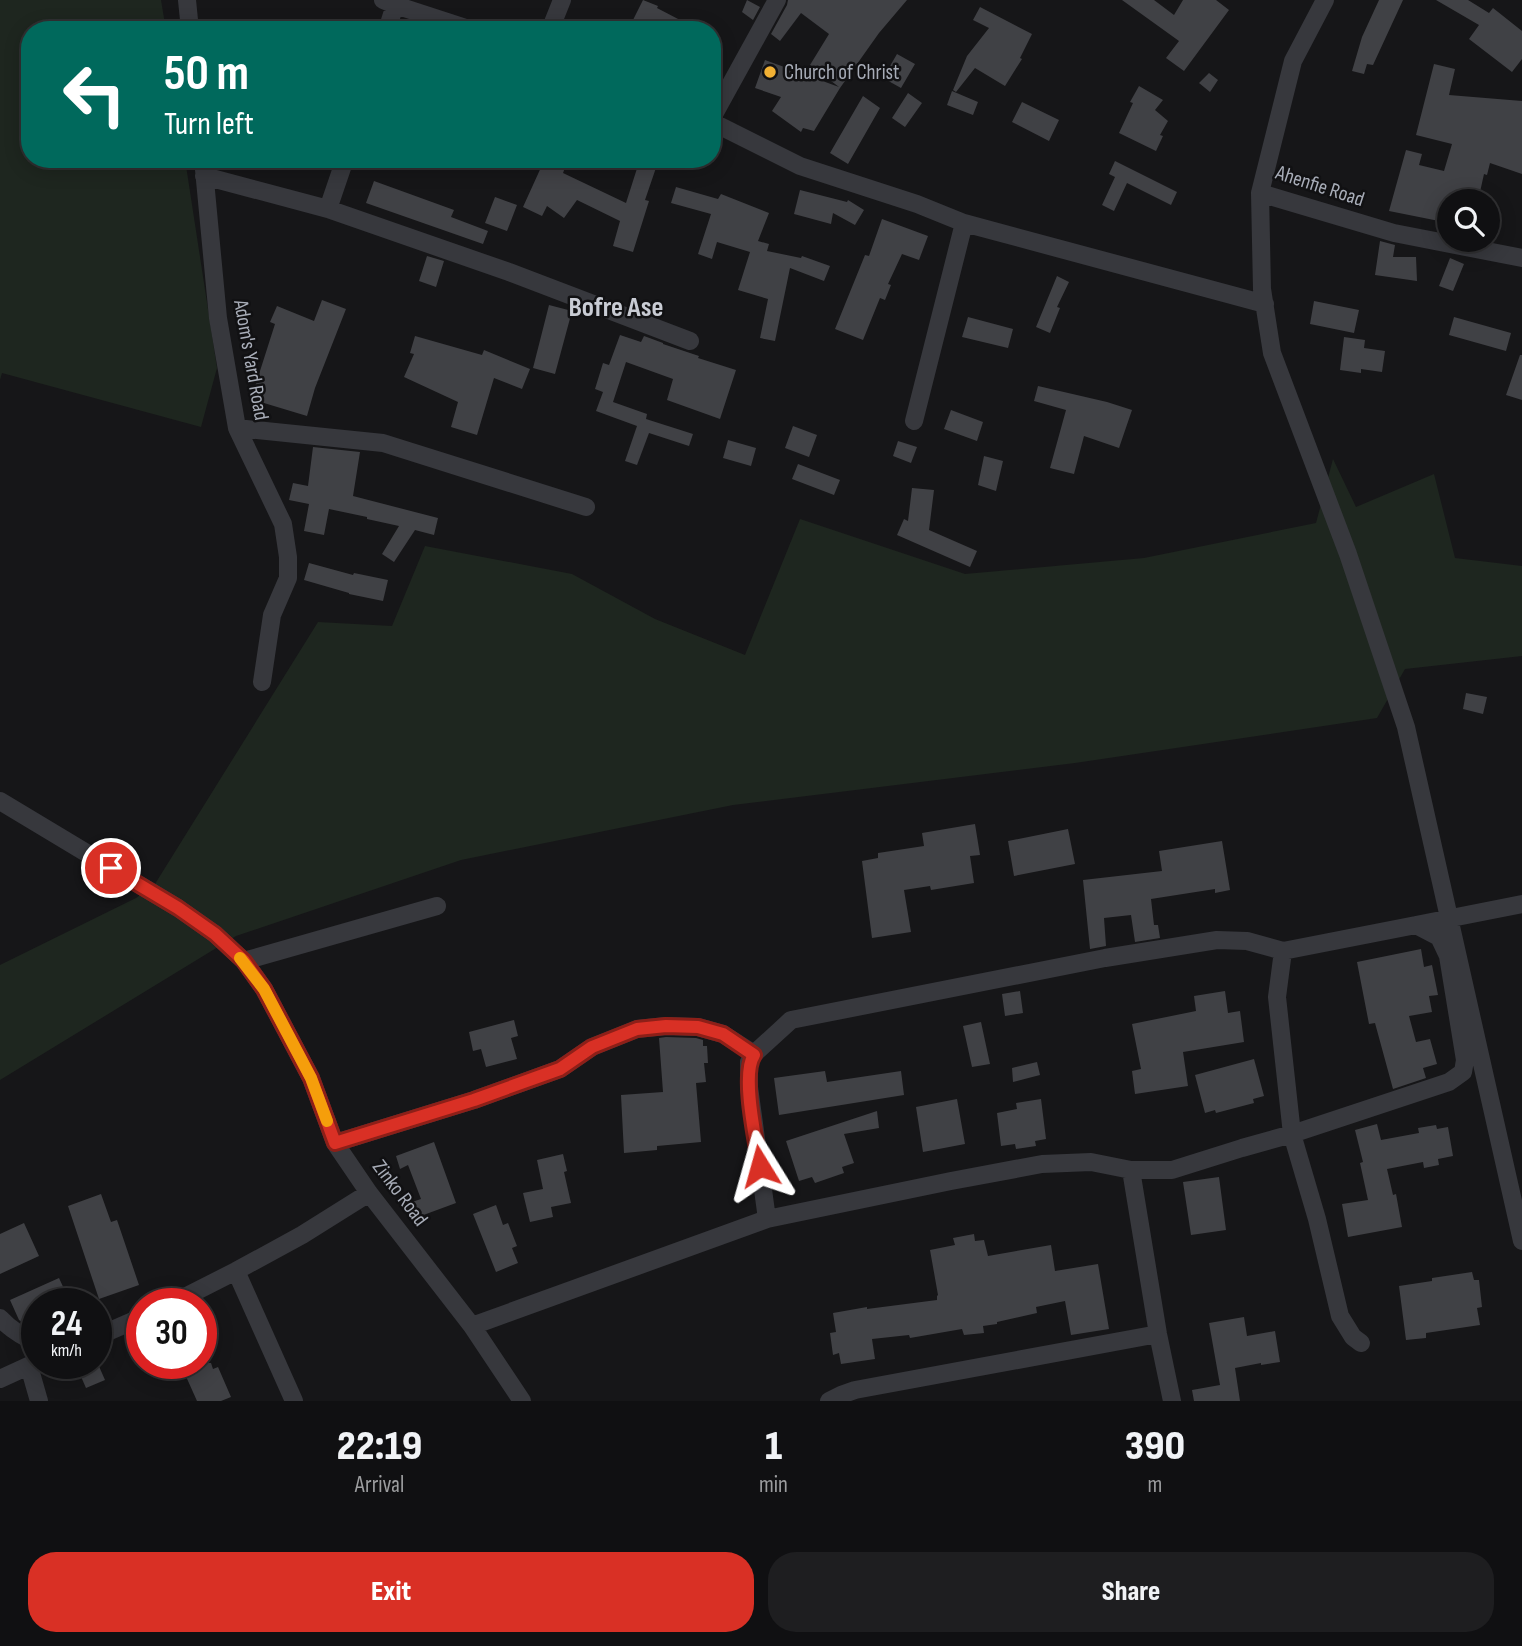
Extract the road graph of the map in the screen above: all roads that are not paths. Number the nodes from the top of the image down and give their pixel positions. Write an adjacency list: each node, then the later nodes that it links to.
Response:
1 (187, 0): 6 (street)
2 (562, 0): 9 (street)
3 (777, 0): 10 (street)
4 (1325, 0): 14 (street, Ahenfie Road)
5 (389, 2): 7 (street); 8 (street)
6 (189, 21)
7 (388, 21)
8 (445, 21)
9 (554, 21)
10 (721, 103)
11 (721, 125): 16 (street)
12 (204, 168): 15 (street); 21 (street, Adom's Yard Road)
13 (342, 168): 15 (street)
14 (1260, 193): 17 (street, Ahenfie Road); 18 (street)
15 (328, 209): 19 (street)
16 (964, 223): 18 (street); 20 (street)
17 (1522, 258)
18 (1265, 304): 27 (street)
19 (690, 341)
20 (914, 421)
21 (237, 428): 22 (street); 23 (street, Adom's Yard Road)
22 (586, 507)
23 (262, 682)
24 (0, 801): 30 (street, Zinko Road)
25 (1522, 904): 27 (street)
26 (437, 905): 30 (street)
27 (1449, 918): 28 (street); 37 (street)
28 (1416, 925): 29 (street); 32 (street)
29 (1283, 951): 31 (street); 32 (street)
30 (244, 961): 33 (street, Zinko Road)
31 (754, 1055): 33 (street); 36 (street)
32 (1292, 1134): 34 (street); 44 (street)
33 (335, 1143): 35 (street, Zinko Road)
34 (1131, 1170): 36 (street); 42 (street)
35 (369, 1193): 38 (street); 41 (street, Zinko Road)
36 (767, 1219): 41 (street)
37 (1522, 1241)
38 (236, 1271): 39 (street); 49 (street)
39 (203, 1288)
40 (0, 1318): 43 (street)
41 (472, 1326): 50 (street, Zinko Road)
42 (1158, 1334): 51 (street); 52 (street)
43 (21, 1335)
44 (1361, 1343)
45 (21, 1369): 46 (street)
46 (0, 1379)
47 (35, 1379): 48 (street)
48 (39, 1401)
49 (294, 1401)
50 (522, 1401)
51 (829, 1401)
52 (1172, 1401)

